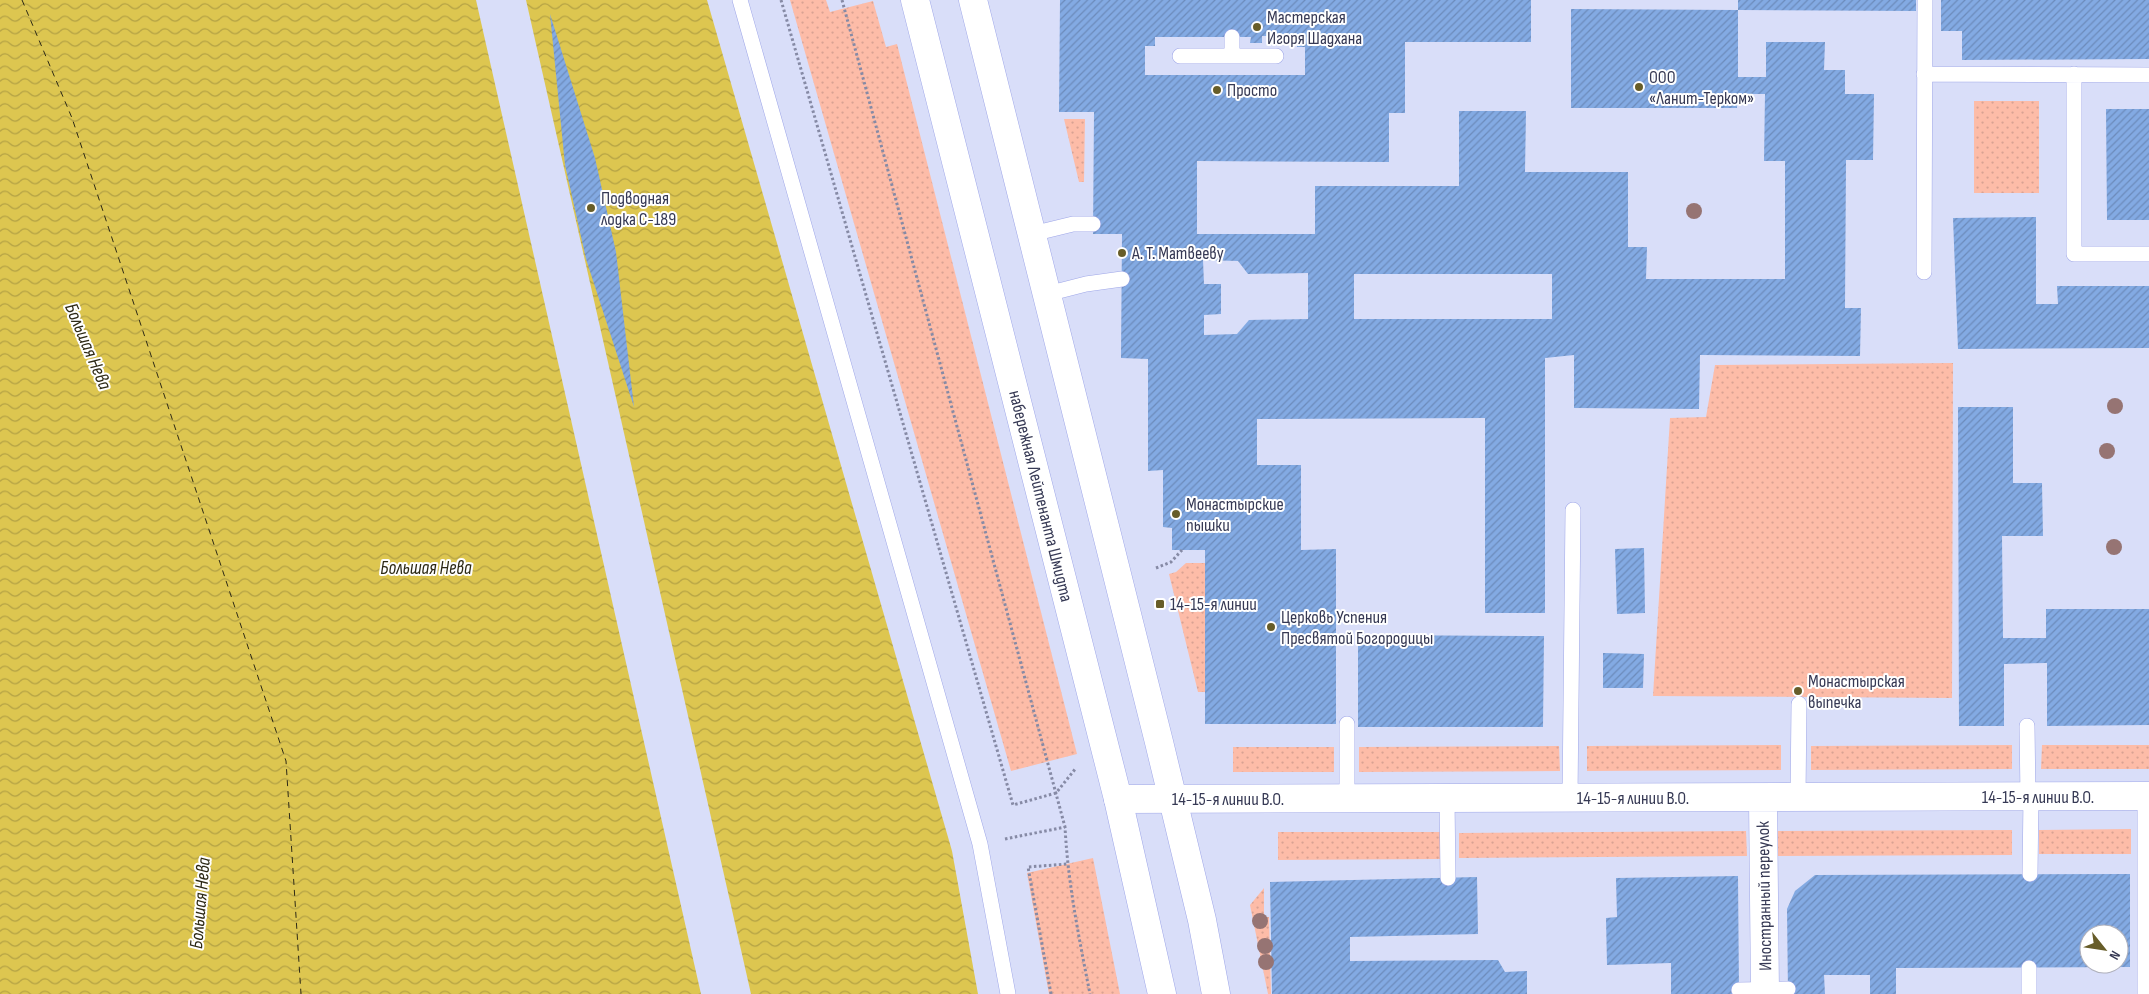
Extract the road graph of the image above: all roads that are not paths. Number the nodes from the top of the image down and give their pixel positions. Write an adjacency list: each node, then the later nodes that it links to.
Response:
1 (740, 0): 35 (lane)
2 (915, 0): 30 (street, набережная Лейтенанта Шмидта)
3 (973, 0): 13 (street)
4 (1925, 0): 9 (lane)
5 (1232, 37): 6 (lane)
6 (1232, 55): 7 (lane); 8 (lane)
7 (1180, 56)
8 (1276, 56)
9 (1924, 74): 10 (lane); 15 (lane)
10 (2074, 74): 11 (lane); 14 (lane)
11 (2149, 75)
12 (1093, 224): 13 (lane)
13 (1032, 234): 17 (street)
14 (2149, 254)
15 (1924, 272)
16 (1122, 279): 17 (lane)
17 (1047, 294): 26 (street)
18 (1573, 510): 29 (lane)
19 (1799, 704): 25 (lane)
20 (1347, 724): 27 (lane)
21 (2027, 726): 23 (lane)
22 (2147, 796): 23 (street, 14-15-я линии В.О.); 39 (lane)
23 (2029, 797): 25 (street, 14-15-я линии В.О.); 31 (lane)
24 (1763, 798): 25 (street, 14-15-я линии В.О.); 29 (street, 14-15-я линии В.О.); 34 (street, Иностранный переулок)
25 (1798, 798)
26 (1173, 799): 27 (street, 14-15-я линии В.О.); 30 (street, 14-15-я линии В.О.); 37 (street)
27 (1347, 799): 28 (street, 14-15-я линии В.О.)
28 (1447, 799): 29 (street, 14-15-я линии В.О.); 32 (lane)
29 (1570, 799)
30 (1118, 800): 36 (street, набережная Лейтенанта Шмидта)
31 (2030, 874)
32 (1448, 878)
33 (2029, 968): 38 (lane)
34 (1764, 991)
35 (1008, 994)
36 (1162, 994)
37 (1216, 994)
38 (2029, 994)
39 (2145, 994)

